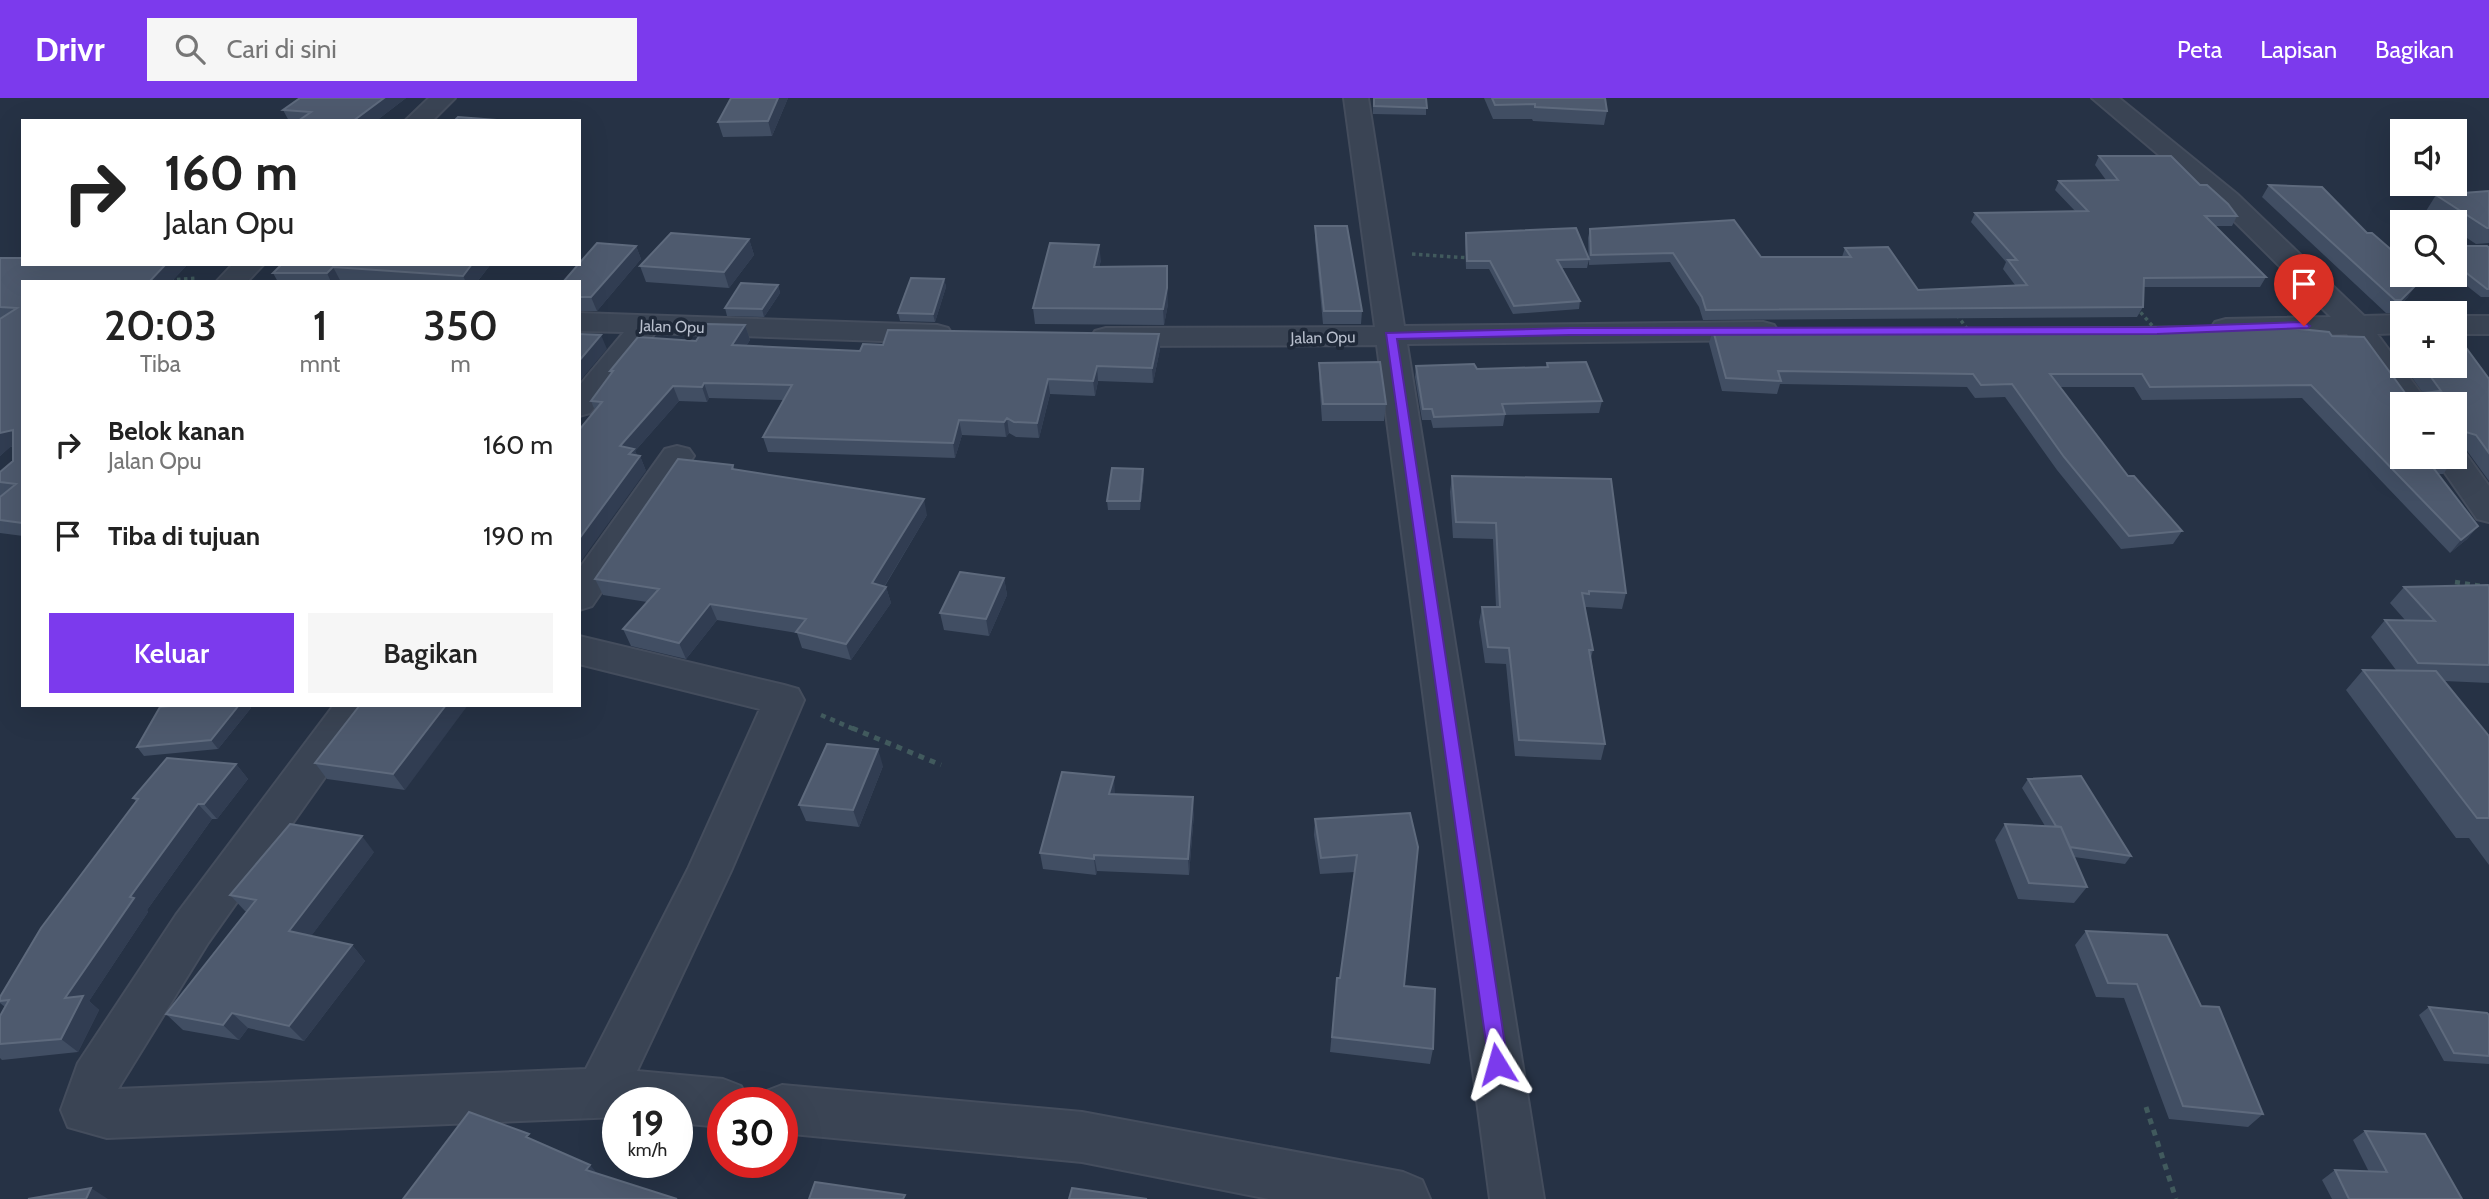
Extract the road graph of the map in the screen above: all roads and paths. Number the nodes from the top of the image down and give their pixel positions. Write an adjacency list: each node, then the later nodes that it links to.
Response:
1 (443, 98): 4 (street)
2 (1356, 98): 5 (street)
3 (2104, 98): 12 (street)
4 (419, 119)
5 (1377, 252): 6 (path); 20 (street)
6 (1473, 258)
7 (239, 274): 8 (path)
8 (158, 280)
9 (2130, 300): 17 (path)
10 (1952, 308): 22 (path)
11 (581, 322): 14 (street, Jalan Opu)
12 (2355, 324): 13 (street); 17 (street); 23 (street)
13 (2390, 324)
14 (646, 325): 19 (street, Jalan Opu); 24 (street)
15 (2467, 325): 16 (street)
16 (2489, 325)
17 (2157, 330)
18 (1790, 331): 20 (street, Jalan Opu)
19 (969, 334)
20 (1391, 336): 21 (street, Jalan Opu); 40 (street)
21 (1077, 337)
22 (1974, 340)
23 (2404, 392)
24 (581, 404)
25 (677, 456): 30 (street)
26 (2460, 469): 27 (street)
27 (2489, 511)
28 (2455, 582): 29 (path)
29 (2489, 587)
30 (581, 594)
31 (581, 650): 32 (street)
32 (785, 700): 34 (path); 35 (street)
33 (355, 707): 35 (street)
34 (941, 765)
35 (601, 1092): 36 (street)
36 (707, 1102)
37 (2146, 1107): 41 (path)
38 (798, 1110): 39 (street)
39 (1403, 1199)
40 (1517, 1199)
41 (2176, 1199)

